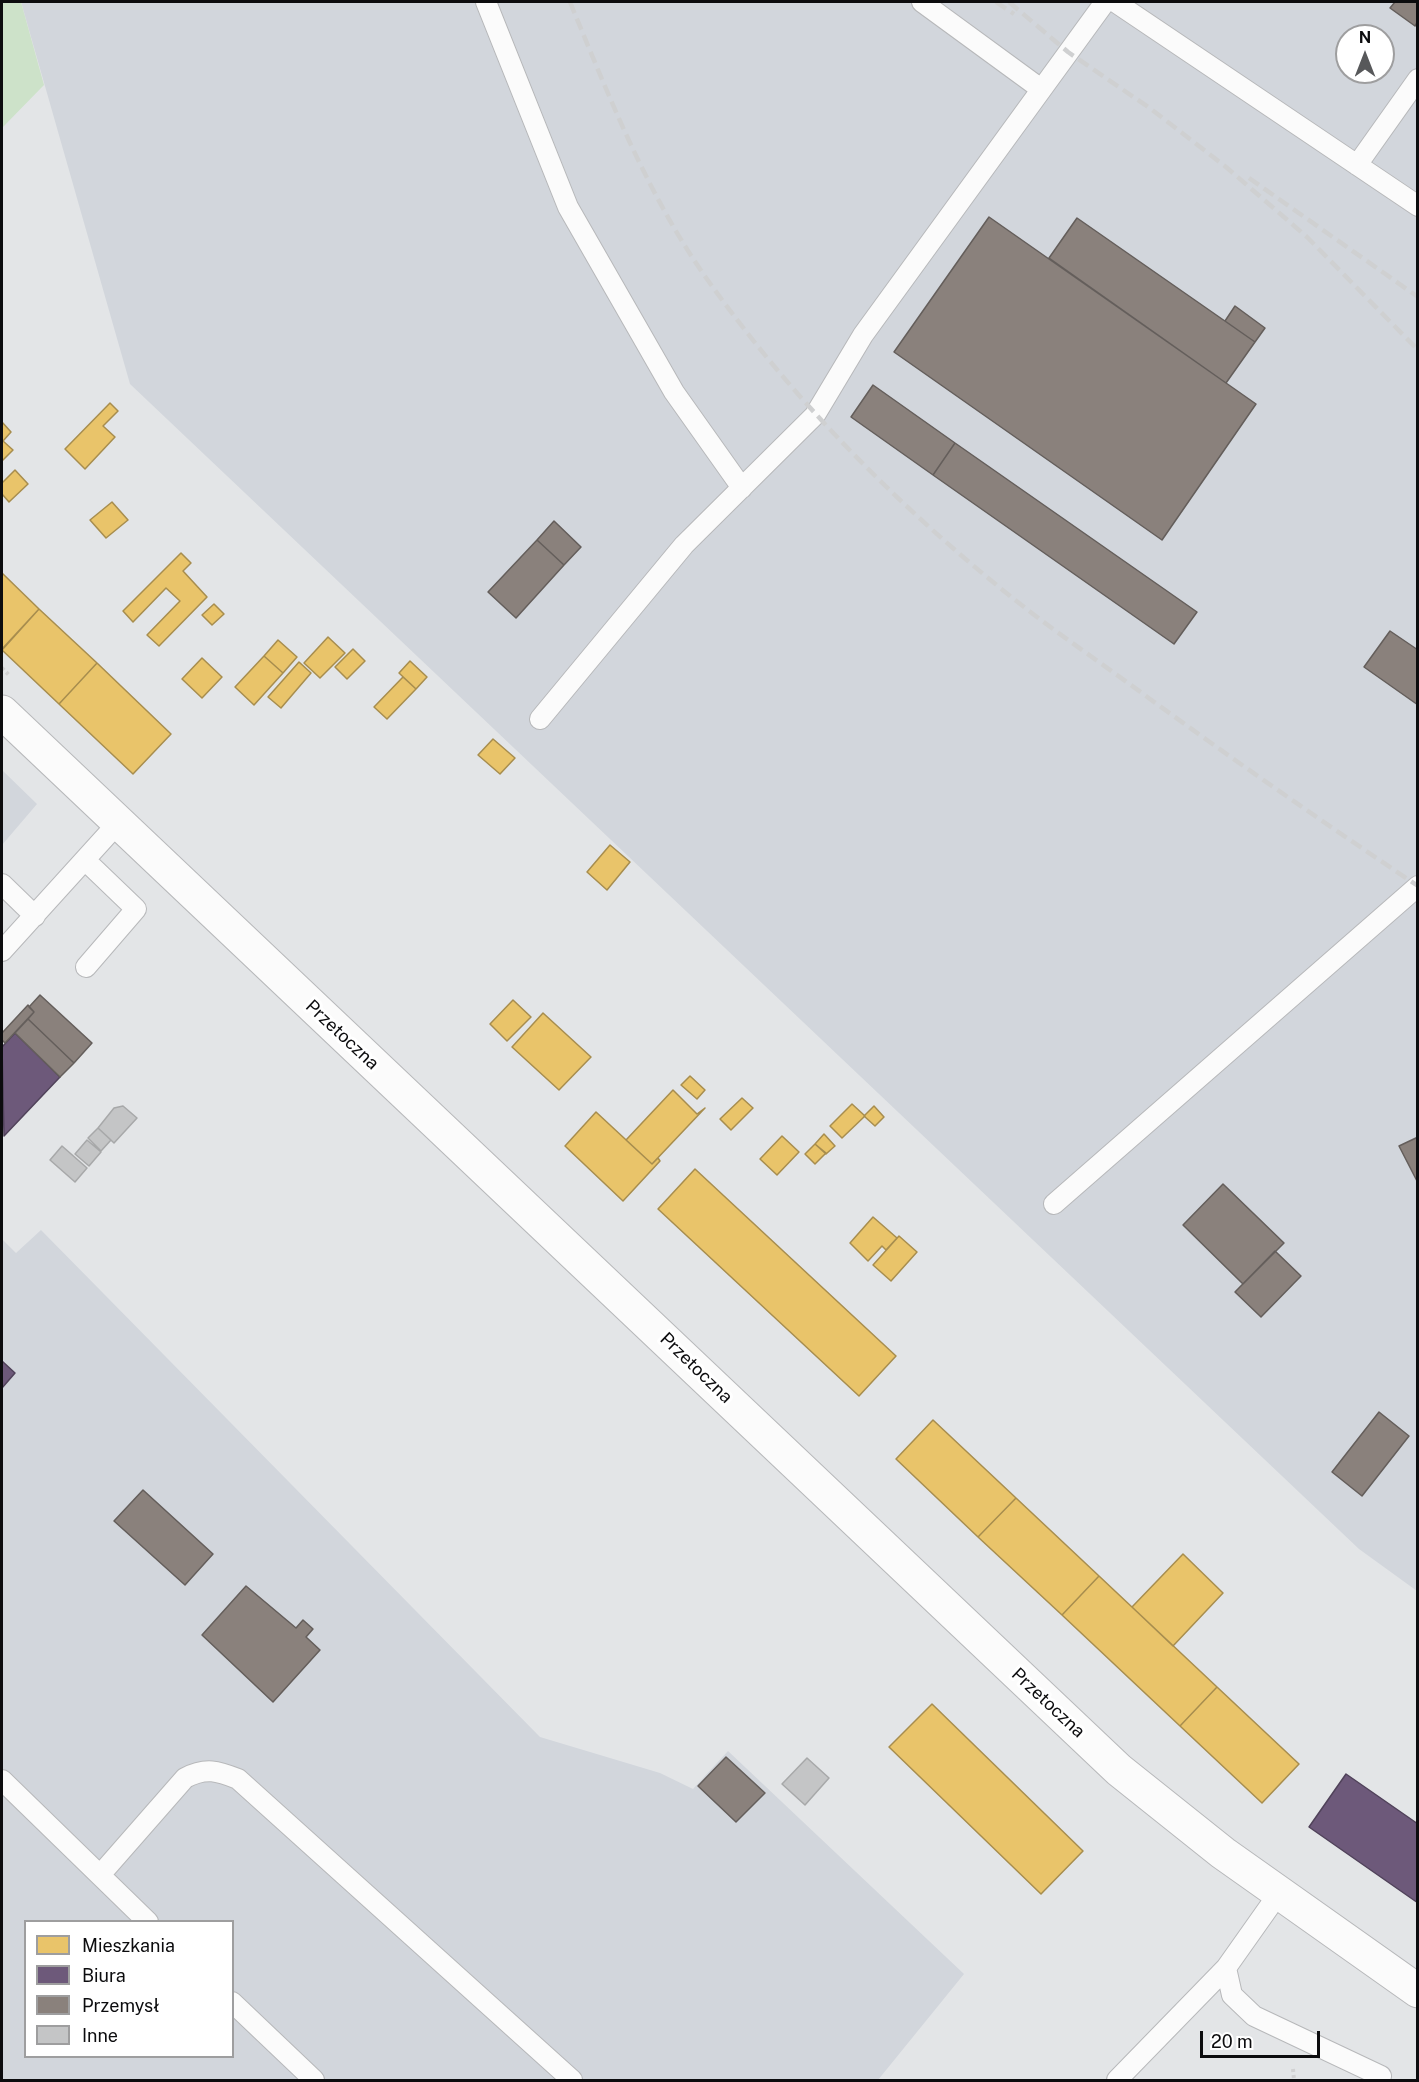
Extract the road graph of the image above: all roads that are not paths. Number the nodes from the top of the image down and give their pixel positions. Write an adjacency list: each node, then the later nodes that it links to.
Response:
1 (486, 2): 9 (lane)
2 (922, 2): 6 (lane)
3 (1105, 2): 6 (lane)
4 (1115, 2): 7 (lane)
5 (1418, 79): 7 (lane)
6 (1041, 89): 9 (lane)
7 (1357, 165): 8 (lane)
8 (1418, 206)
9 (742, 488): 11 (lane)
10 (2, 712): 12 (street, Przetoczna)
11 (540, 719)
12 (118, 823): 13 (lane); 22 (street, Przetoczna)
13 (86, 861): 16 (lane); 18 (lane)
14 (2, 884): 16 (lane)
15 (1418, 886): 19 (lane)
16 (35, 915): 17 (lane)
17 (2, 951)
18 (86, 967)
19 (1054, 1203)
20 (2, 1780): 21 (lane)
21 (100, 1875): 23 (lane); 29 (lane)
22 (1279, 1893): 24 (lane); 25 (street, Przetoczna)
23 (146, 1920)
24 (1227, 1968): 27 (lane); 30 (lane)
25 (1418, 1991)
26 (234, 2004): 28 (lane)
27 (1381, 2076)
28 (314, 2080)
29 (572, 2080)
30 (1117, 2080)

